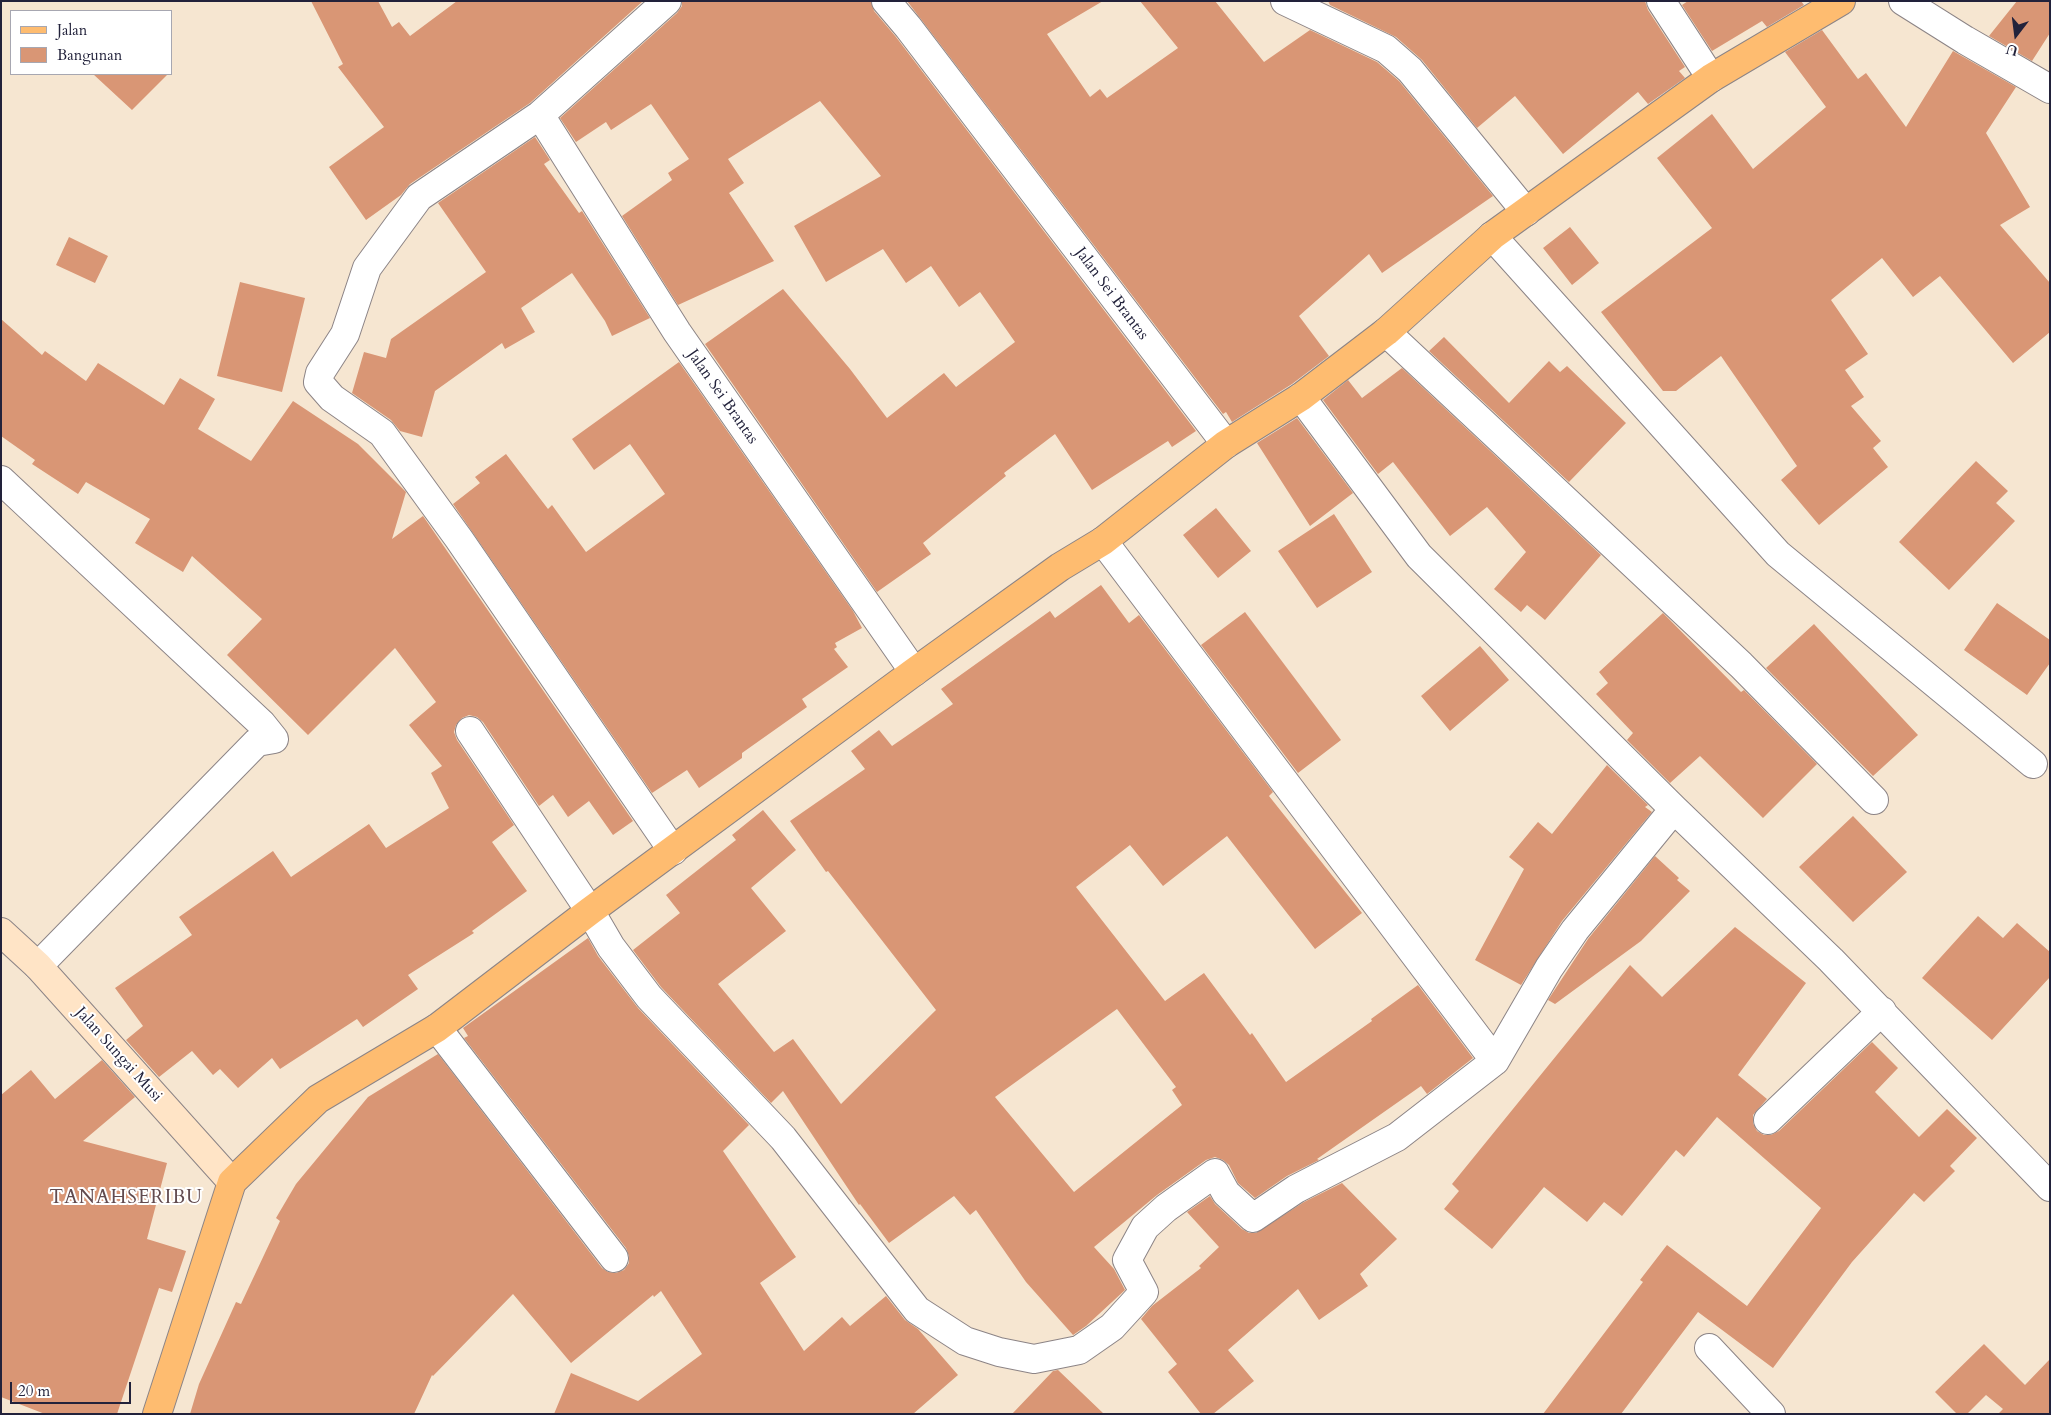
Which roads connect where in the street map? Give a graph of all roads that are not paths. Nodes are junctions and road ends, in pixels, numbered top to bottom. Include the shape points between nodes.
1 (886, 1) edge
2 (1285, 1) edge
3 (1661, 1) edge
4 (1842, 1) edge
5 (1903, 1) edge
6 (662, 3) edge
7 (1711, 78) junction
8 (2050, 89) edge
9 (540, 115) junction
10 (1526, 212) junction
11 (1492, 236) junction
12 (1386, 332) junction
13 (1301, 397) junction
14 (1226, 444) junction
15 (1, 480) edge
16 (1102, 541) junction
17 (914, 672) junction
18 (470, 731) dead end
19 (2033, 764) dead end
20 (1874, 800) dead end
21 (1674, 809) junction
22 (673, 851) junction
23 (590, 911) junction
24 (1, 932) edge
25 (38, 966) junction
26 (1882, 1011) junction
27 (437, 1028) junction
28 (1495, 1061) junction
29 (1768, 1120) dead end
30 (232, 1182) junction
31 (2050, 1187) edge
32 (614, 1258) dead end
33 (1709, 1348) dead end
34 (157, 1414) edge
35 (1771, 1414) edge

1 - 14 street, Jalan Sei Brantas
2 - 10 street via 1386,49 1410,70
3 - 7 street
4 - 7 main road
5 - 8 street
6 - 9 street
7 - 10 main road
9 - 17 street, Jalan Sei Brantas via 677,332
9 - 22 street via 420,196 367,268 345,334 320,373 318,382 332,398 382,434 459,538
10 - 11 main road
11 - 12 main road
11 - 19 street via 1778,554
12 - 13 main road
12 - 20 street via 1741,665
13 - 14 main road
13 - 21 street via 1419,556
14 - 16 main road
15 - 25 street via 262,724 274,739 257,742
16 - 17 main road via 1060,567
16 - 28 street
17 - 22 main road
18 - 23 street
21 - 26 street
21 - 28 street via 1570,938
22 - 23 main road
23 - 27 main road
23 - 28 street via 611,947 649,997 783,1138 917,1310 965,1341 1034,1359 1079,1350 1112,1327 1144,1292 1127,1260 1145,1227 1215,1173 1226,1193 1253,1218 1296,1189 1397,1137
24 - 25 main road, Jalan Sungai Musi
25 - 30 main road, Jalan Sungai Musi
26 - 29 street
26 - 31 street
27 - 30 main road via 318,1099
27 - 32 street
30 - 34 main road
33 - 35 street

